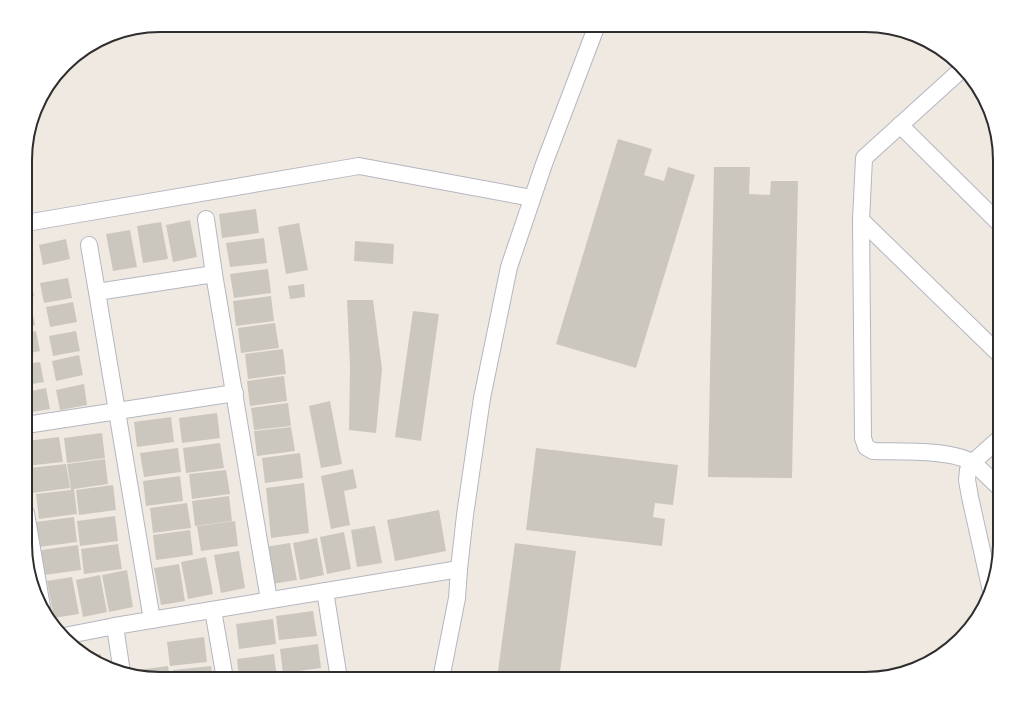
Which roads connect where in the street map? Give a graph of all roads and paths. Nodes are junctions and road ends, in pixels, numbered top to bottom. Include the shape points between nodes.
1 (594, 32) edge
2 (958, 73) edge
3 (900, 124) junction
4 (532, 198) junction
5 (993, 217) edge
6 (206, 219) dead end
7 (861, 220) junction
8 (32, 222) edge
9 (89, 245) dead end
10 (214, 274) junction
11 (97, 292) junction
12 (993, 348) edge
13 (234, 393) junction
14 (117, 411) junction
15 (32, 425) edge
16 (993, 444) edge
17 (972, 463) junction
18 (993, 482) edge
19 (32, 548) edge
20 (459, 569) junction
21 (988, 578) edge
22 (38, 581) edge
23 (325, 591) junction
24 (269, 600) junction
25 (213, 610) junction
26 (152, 620) junction
27 (115, 626) junction
28 (69, 635) edge
29 (121, 666) edge
30 (224, 672) edge
31 (338, 672) edge
32 (442, 672) edge

1 - 4 street
2 - 3 street
3 - 5 street
3 - 7 street via 864,158
4 - 8 street via 359,166
4 - 20 street via 509,267 482,398
6 - 10 street
7 - 12 street
7 - 17 street via 863,438 866,447 873,451 937,453 956,456
9 - 11 street
10 - 11 street
10 - 13 street
11 - 14 street
13 - 14 street
13 - 24 street
14 - 15 street
14 - 26 street
16 - 17 street
17 - 18 street
17 - 21 street via 967,480
19 - 22 street
20 - 23 street
20 - 32 street via 457,598
23 - 24 street
23 - 31 street
24 - 25 street
25 - 26 street
25 - 30 street
26 - 27 street
27 - 28 street
27 - 29 street

